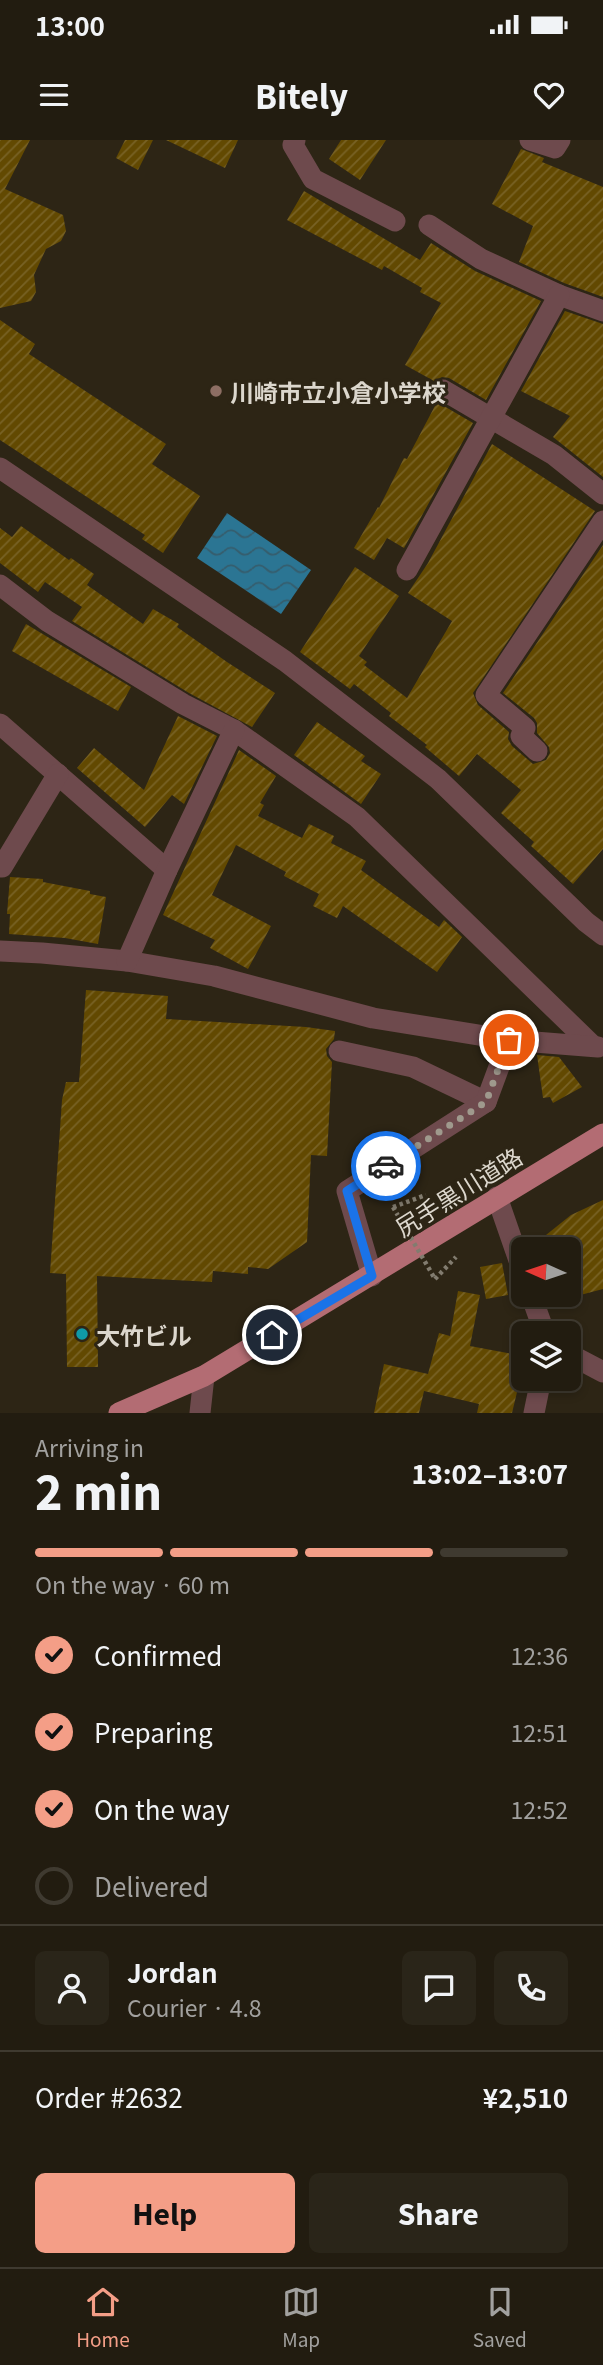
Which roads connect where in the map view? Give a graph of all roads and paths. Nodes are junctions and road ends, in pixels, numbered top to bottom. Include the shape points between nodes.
1 (295, 140) edge
2 (530, 140) edge
3 (560, 140) edge
4 (395, 221) dead end
5 (429, 225) dead end
6 (559, 295) junction
7 (603, 311) edge
8 (443, 390) dead end
9 (491, 418) junction
10 (0, 468) edge
11 (603, 494) edge
12 (603, 521) edge
13 (407, 570) dead end
14 (0, 585) edge
15 (0, 724) edge
16 (234, 730) junction
17 (537, 751) dead end
18 (58, 774) junction
19 (0, 867) edge
20 (167, 870) junction
21 (603, 935) edge
22 (0, 951) edge
23 (127, 961) junction
24 (509, 1040) junction
25 (598, 1047) edge
26 (339, 1051) dead end
27 (486, 1102) junction
28 (603, 1134) edge
29 (426, 1195) dead end
30 (497, 1197) junction
31 (511, 1237) edge
32 (456, 1257) dead end
33 (372, 1276) junction
34 (581, 1360) edge
35 (603, 1372) edge
36 (204, 1376) junction
37 (539, 1391) edge
38 (119, 1413) edge
39 (200, 1413) edge
40 (534, 1413) edge

1 - 4 street via 293,145 313,179
2 - 3 street via 555,148
5 - 6 street via 481,259
6 - 7 street
6 - 9 street
8 - 9 street
9 - 11 street via 554,455
9 - 13 street
10 - 21 street via 285,661 438,779
12 - 17 street via 486,695 525,728 521,736
14 - 16 street via 47,621
15 - 18 street
16 - 20 street
16 - 25 street via 357,817
18 - 19 street
18 - 20 street
20 - 23 street
22 - 23 street
23 - 24 street via 214,976 373,1018
24 - 25 street
24 - 27 street
26 - 27 street via 413,1067
27 - 33 street via 347,1191
28 - 30 main road, 尻手黒川道路
29 - 32 path, bridge via 393,1207 435,1279
30 - 31 street
30 - 33 main road, 尻手黒川道路
33 - 36 main road, 尻手黒川道路
34 - 35 street
36 - 38 main road, 尻手黒川道路
36 - 39 street
37 - 40 street

